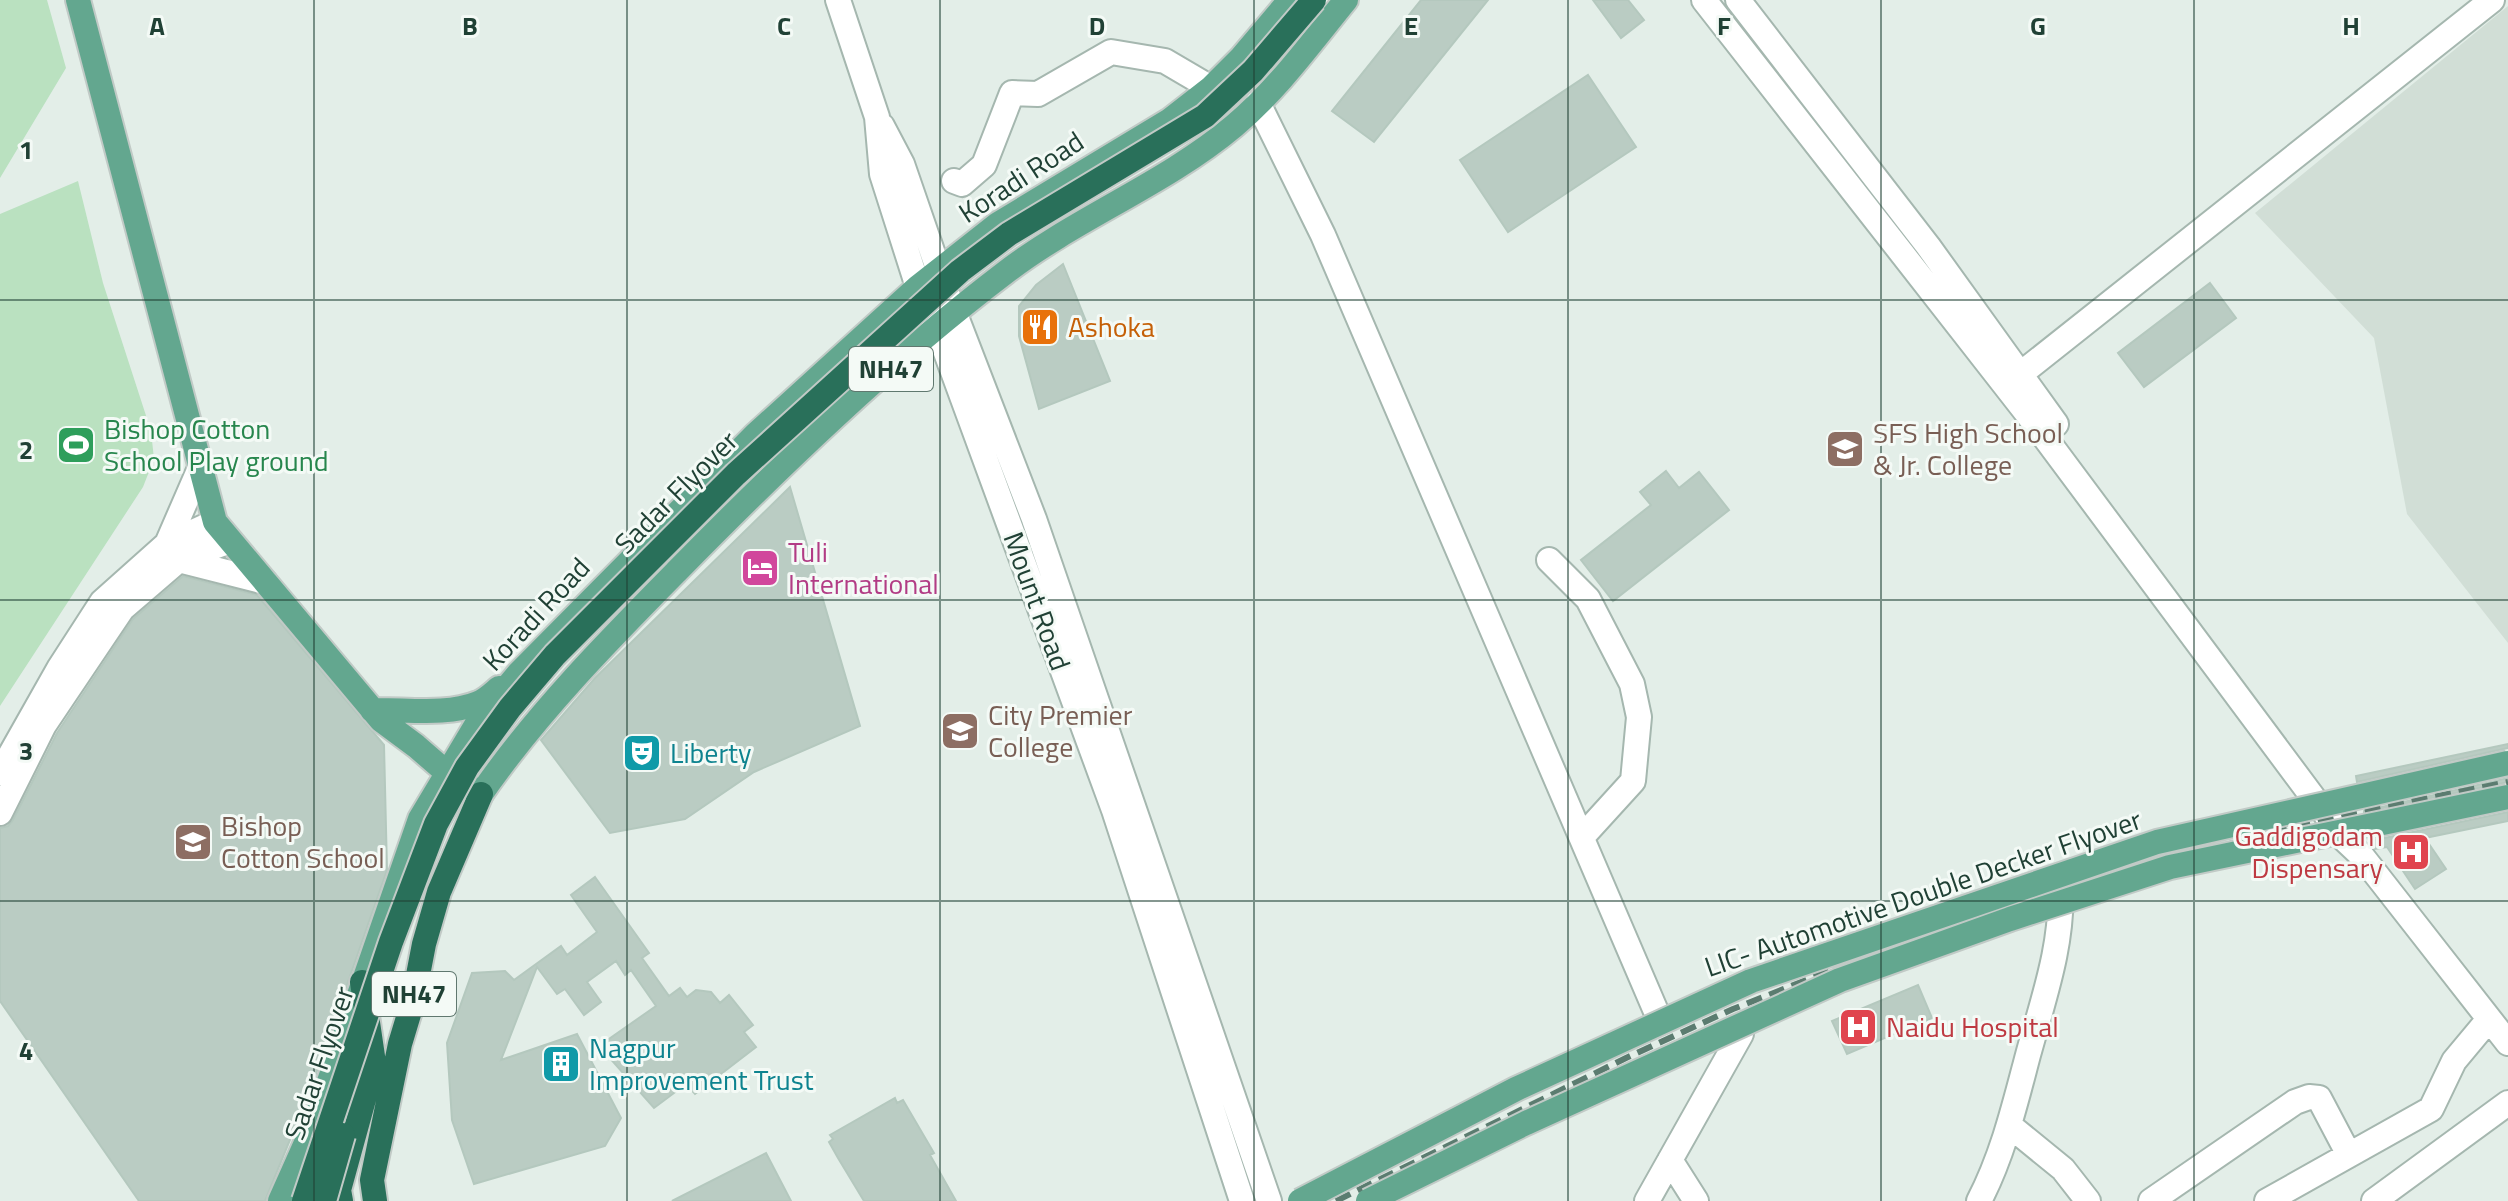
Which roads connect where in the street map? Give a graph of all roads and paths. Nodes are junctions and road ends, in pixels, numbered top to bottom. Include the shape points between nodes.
1 (78, 0) edge
2 (838, 0) edge
3 (1290, 0) edge
4 (1314, 0) edge
5 (1331, 0) edge
6 (1346, 0) edge
7 (1704, 0) edge
8 (1738, 0) edge
9 (2492, 0) edge
10 (1211, 88) junction
11 (1258, 103) junction
12 (877, 117) junction
13 (954, 181) dead end
14 (938, 269) junction
15 (918, 287) junction
16 (946, 320) junction
17 (2013, 380) junction
18 (200, 468) junction
19 (222, 532) junction
20 (173, 552) junction
21 (1549, 560) dead end
22 (265, 582) junction
23 (519, 673) junction
24 (372, 710) junction
25 (2508, 756) edge
26 (2508, 763) edge
27 (446, 772) junction
28 (0, 773) edge
29 (481, 794) junction
30 (2321, 797) junction
31 (2508, 797) edge
32 (2508, 805) edge
33 (0, 813) edge
34 (1582, 837) junction
35 (2354, 843) junction
36 (2058, 867) junction
37 (2062, 912) junction
38 (362, 982) junction
39 (1658, 1016) junction
40 (2489, 1019) junction
41 (1741, 1034) junction
42 (2508, 1043) edge
43 (2508, 1103) edge
44 (2009, 1125) junction
45 (2349, 1155) junction
46 (1670, 1160) junction
47 (2161, 1199) edge
48 (280, 1201) edge
49 (304, 1201) edge
50 (324, 1201) edge
51 (341, 1201) edge
52 (375, 1201) edge
53 (1242, 1201) edge
54 (1269, 1201) edge
55 (1282, 1201) edge
56 (1300, 1201) edge
57 (1368, 1201) edge
58 (1390, 1201) edge
59 (1647, 1201) edge
60 (1696, 1201) edge
61 (1979, 1201) edge
62 (2088, 1201) edge
63 (2267, 1201) edge
64 (2374, 1201) edge

1 - 18 main road
2 - 12 street, Mount Road
3 - 10 main road, Koradi Road
4 - 49 highway, Sadar Flyover, bridge via 1253,71 1205,116 1009,234 960,271 736,474 555,655 510,708 467,767 436,824
5 - 50 highway, Sadar Flyover, bridge via 1297,45 1218,126 1024,239 916,327 706,520 532,705 484,769 448,832 357,1084
6 - 11 main road, NH47
7 - 17 street
8 - 17 street via 1928,246
9 - 17 street
10 - 13 street via 1165,61 1111,52 1038,94 1012,93 984,165 962,184
10 - 14 main road, Koradi Road / NH47 via 1170,120 998,224
11 - 16 main road, NH47 via 1189,159 1071,228
11 - 34 street via 1323,235
12 - 14 street via 902,164
12 - 15 street, Mount Road via 882,174
14 - 15 main road, Koradi Road / NH47
14 - 16 street
15 - 16 street, Mount Road
15 - 23 main road, Koradi Road / NH47 via 755,435
16 - 29 main road, NH47 via 760,487 612,637 511,750
16 - 53 street, Mount Road
16 - 54 street via 1034,519
17 - 30 street
18 - 19 main road
18 - 20 street
19 - 20 street
19 - 22 main road
20 - 22 street
20 - 28 street via 102,602
20 - 33 street via 122,609 44,725
21 - 34 street via 1588,599 1632,684 1639,717 1633,781
22 - 24 main road
23 - 24 main road via 480,703 439,712
23 - 27 main road, Koradi Road / NH47
24 - 27 main road
25 - 30 main road
26 - 56 main road, LIC- Automotive Double Decker Flyover, bridge via 2157,842 1751,981 1516,1089
27 - 29 main road
27 - 38 main road, Koradi Road / NH47 via 420,819
29 - 52 highway, NH47 via 439,892 424,944 372,1180
30 - 35 street
30 - 36 main road via 2168,831
31 - 57 main road, LIC- Automotive Double Decker Flyover, bridge via 2170,867 1982,929 1840,980
32 - 35 main road
34 - 39 street
35 - 37 main road via 2176,873
35 - 40 street
36 - 37 street
36 - 39 main road via 1836,939
37 - 41 main road via 1849,985
37 - 44 street
38 - 48 main road, Koradi Road / NH47 via 314,1125
38 - 51 highway via 374,1063 339,1190
39 - 55 main road via 1497,1088
40 - 42 street
40 - 45 street via 2454,1061 2431,1109
41 - 46 street
41 - 58 main road via 1522,1132
43 - 64 street
44 - 61 street
44 - 62 street via 2063,1169
45 - 47 street via 2319,1098 2309,1097
45 - 63 street
46 - 59 street
46 - 60 street

